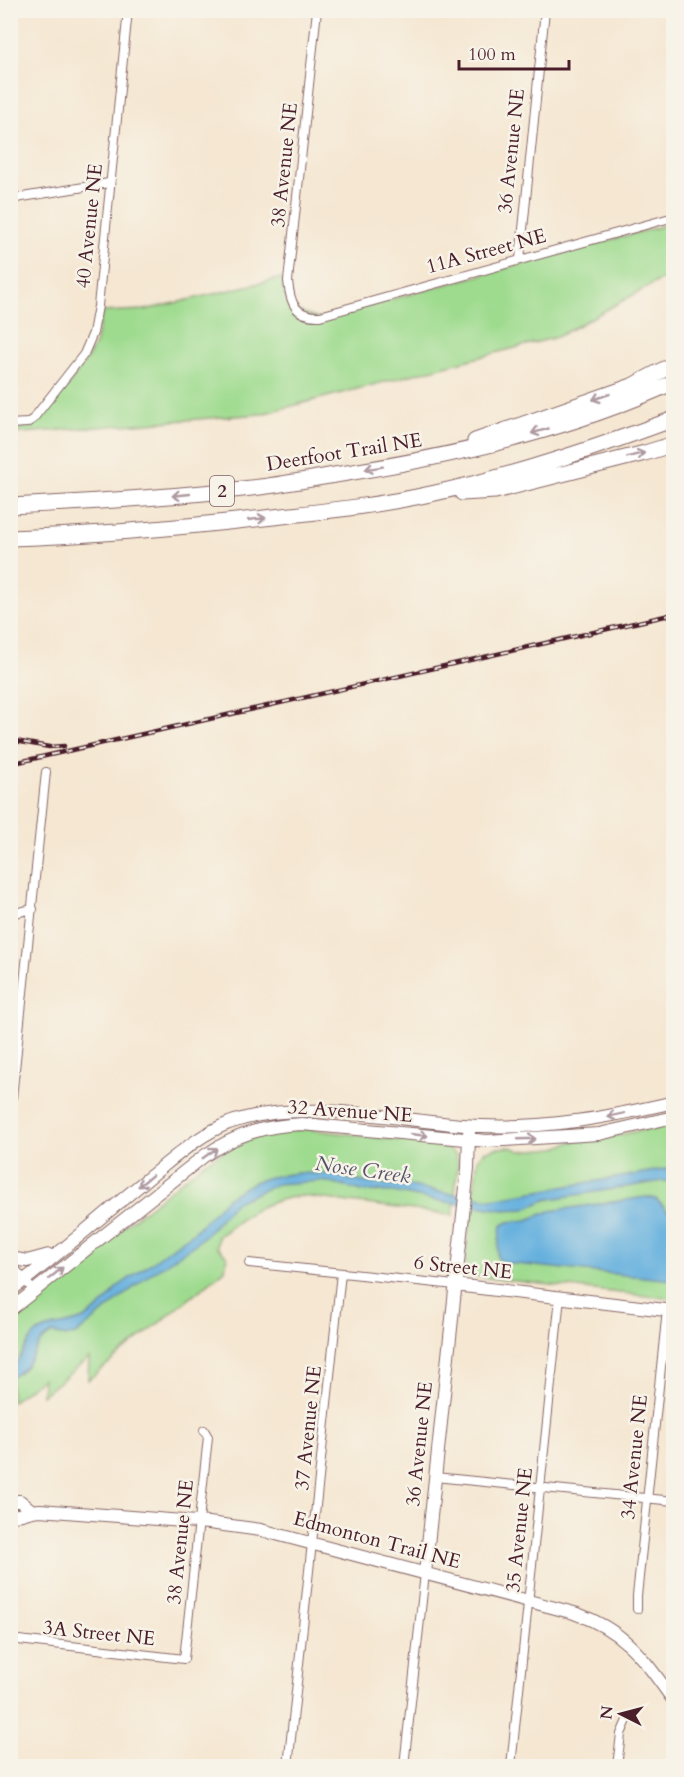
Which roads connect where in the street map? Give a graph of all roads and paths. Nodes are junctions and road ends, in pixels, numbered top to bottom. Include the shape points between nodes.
1 (128, 10) edge
2 (317, 10) edge
3 (545, 10) edge
4 (109, 183) junction
5 (10, 199) edge
6 (674, 217) edge
7 (520, 259) junction
8 (307, 316) joint
9 (674, 364) edge
10 (674, 382) edge
11 (674, 419) edge
12 (10, 424) edge
13 (674, 444) edge
14 (432, 459) junction
15 (435, 494) junction
16 (10, 506) edge
17 (74, 536) junction
18 (10, 538) edge
19 (10, 543) edge
20 (46, 772) dead end
21 (33, 909) junction
22 (10, 914) edge
23 (674, 1102) edge
24 (10, 1117) edge
25 (674, 1117) edge
26 (469, 1126) junction
27 (469, 1141) junction
28 (59, 1251) junction
29 (10, 1258) edge
30 (10, 1263) edge
31 (249, 1263) dead end
32 (341, 1273) junction
33 (25, 1280) junction
34 (455, 1285) junction
35 (10, 1291) edge
36 (34, 1291) junction
37 (560, 1297) junction
38 (10, 1310) edge
39 (670, 1310) edge
40 (204, 1430) dead end
41 (435, 1477) junction
42 (540, 1487) junction
43 (646, 1498) junction
44 (10, 1501) edge
45 (674, 1501) edge
46 (31, 1510) junction
47 (10, 1516) edge
48 (199, 1523) junction
49 (312, 1543) junction
50 (425, 1573) junction
51 (528, 1600) junction
52 (638, 1609) dead end
53 (10, 1639) edge
54 (184, 1659) joint
55 (674, 1701) edge
56 (628, 1718) dead end
57 (288, 1767) edge
58 (404, 1767) edge
59 (511, 1767) edge
60 (617, 1767) edge

1 - 4 street, 40 Avenue NE
2 - 8 street, 38 Avenue NE via 288,281 290,297
3 - 7 street, 36 Avenue NE
4 - 5 street
4 - 12 street, 40 Avenue NE via 93,333 84,354 33,419
6 - 7 street, 11A Street NE
7 - 8 street, 11A Street NE via 320,316
9 -> 14 highway via 632,386 483,437
10 -> 14 highway, Deerfoot Trail NE / 2 via 574,421
11 - 15 highway, 2 via 575,455
15 -> 13 highway via 495,491
14 -> 16 highway, Deerfoot Trail NE / 2 via 262,487
17 -> 15 highway, 2 via 339,510
17 - 18 highway, 2
17 - 19 highway
20 - 21 street
21 - 22 street
21 - 24 street
23 -> 26 main road, 32 Avenue NE via 600,1119
27 -> 25 main road, 32 Avenue NE via 599,1134
26 - 27 main road, 36 Avenue NE
26 -> 28 main road, 32 Avenue NE via 296,1110 230,1123 208,1133
27 - 34 main road, 36 Avenue NE
36 -> 27 main road, 32 Avenue NE via 204,1156 235,1137 302,1124
28 - 29 main road via 27,1261
28 - 33 main road, 32 Avenue NE
30 - 33 street
31 - 32 street, 6 Street NE
32 - 34 street, 6 Street NE
32 - 49 street, 37 Avenue NE
33 - 35 main road, 32 Avenue NE
33 - 36 street
34 - 37 main road, 6 Street NE
34 - 41 main road, 36 Avenue NE
36 - 38 main road, 32 Avenue NE
37 - 39 main road, 6 Street NE
37 - 42 street, 35 Avenue NE
39 - 43 street, 34 Avenue NE
40 - 48 street, 38 Avenue NE via 208,1437
41 - 42 street
41 - 50 main road, 36 Avenue NE
42 - 43 street
42 - 51 street, 35 Avenue NE
43 - 45 street
43 - 52 street, 34 Avenue NE
44 - 46 main road, Edmonton Trail NE via 20,1501
46 - 47 main road, Edmonton Trail NE
46 - 48 main road, Edmonton Trail NE
48 - 49 main road, Edmonton Trail NE via 261,1530
48 - 54 street, 38 Avenue NE
49 - 50 main road, Edmonton Trail NE
49 - 57 street, 37 Avenue NE
50 - 51 main road, Edmonton Trail NE
50 - 58 street, 36 Avenue NE
51 - 55 main road, Edmonton Trail NE via 593,1619 613,1630 629,1643
51 - 59 street, 35 Avenue NE
53 - 54 street, 3A Street NE
56 - 60 street via 621,1734

